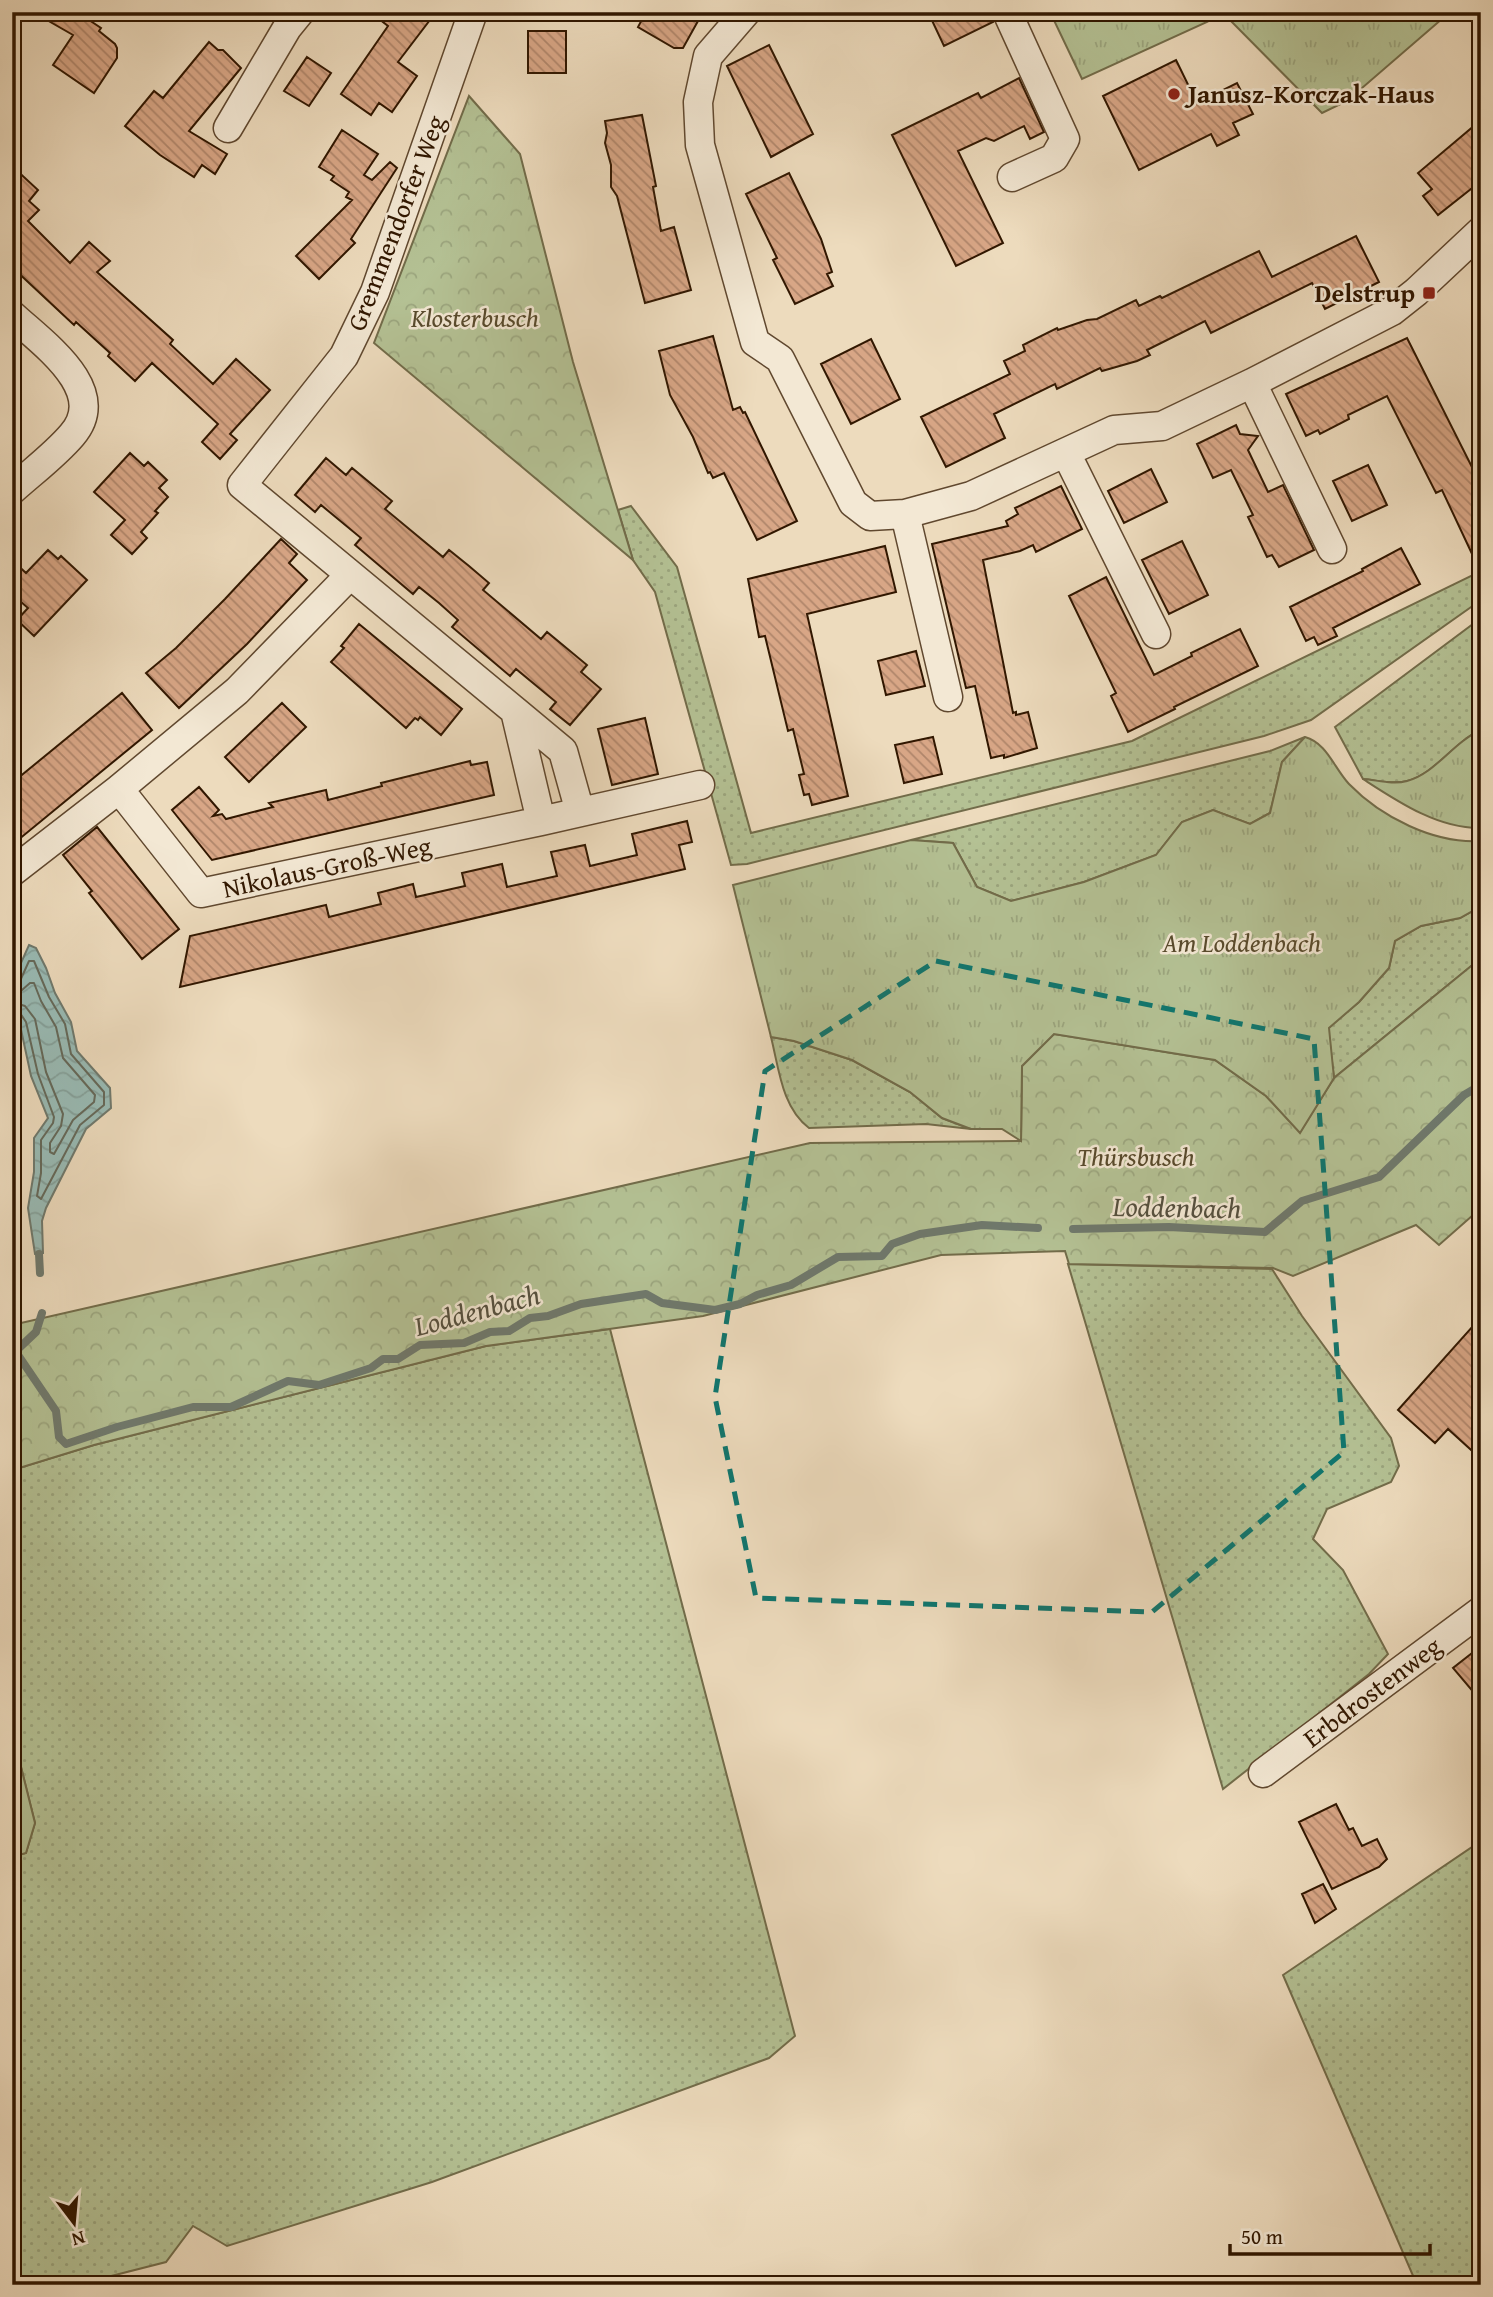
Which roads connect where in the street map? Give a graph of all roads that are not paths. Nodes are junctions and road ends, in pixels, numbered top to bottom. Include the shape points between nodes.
1 (473, 12) edge
2 (746, 12) edge
3 (1007, 12) edge
4 (286, 17) edge
5 (228, 128) dead end
6 (1012, 177) dead end
7 (1481, 231) edge
8 (12, 315) edge
9 (1251, 383) junction
10 (1066, 453) junction
11 (12, 490) edge
12 (905, 514) junction
13 (1332, 549) dead end
14 (350, 575) junction
15 (1156, 634) dead end
16 (948, 696) dead end
17 (515, 711) junction
18 (700, 785) dead end
19 (119, 789) junction
20 (580, 813) junction
21 (541, 821) junction
22 (12, 872) edge
23 (1481, 1611) edge
24 (1263, 1773) dead end

1 - 14 street, Gremmendorfer Weg via 375,292 344,356 242,485
2 - 12 street via 708,56 698,102 700,145 755,342 780,359 853,503 870,516
3 - 6 street via 1065,139 1054,158
4 - 5 street
7 - 9 street via 1392,312
8 - 11 street via 69,369 84,404 82,420 72,435
9 - 10 street via 1161,426 1114,430
9 - 13 street
10 - 12 street via 971,496
10 - 15 street
12 - 16 street
14 - 17 street
14 - 19 street via 237,691
17 - 20 street via 563,751
17 - 21 street
18 - 20 street, Nikolaus-Groß-Weg
19 - 21 street, Nikolaus-Groß-Weg via 201,893
19 - 22 street
20 - 21 street, Nikolaus-Groß-Weg
23 - 24 street, Erbdrostenweg

